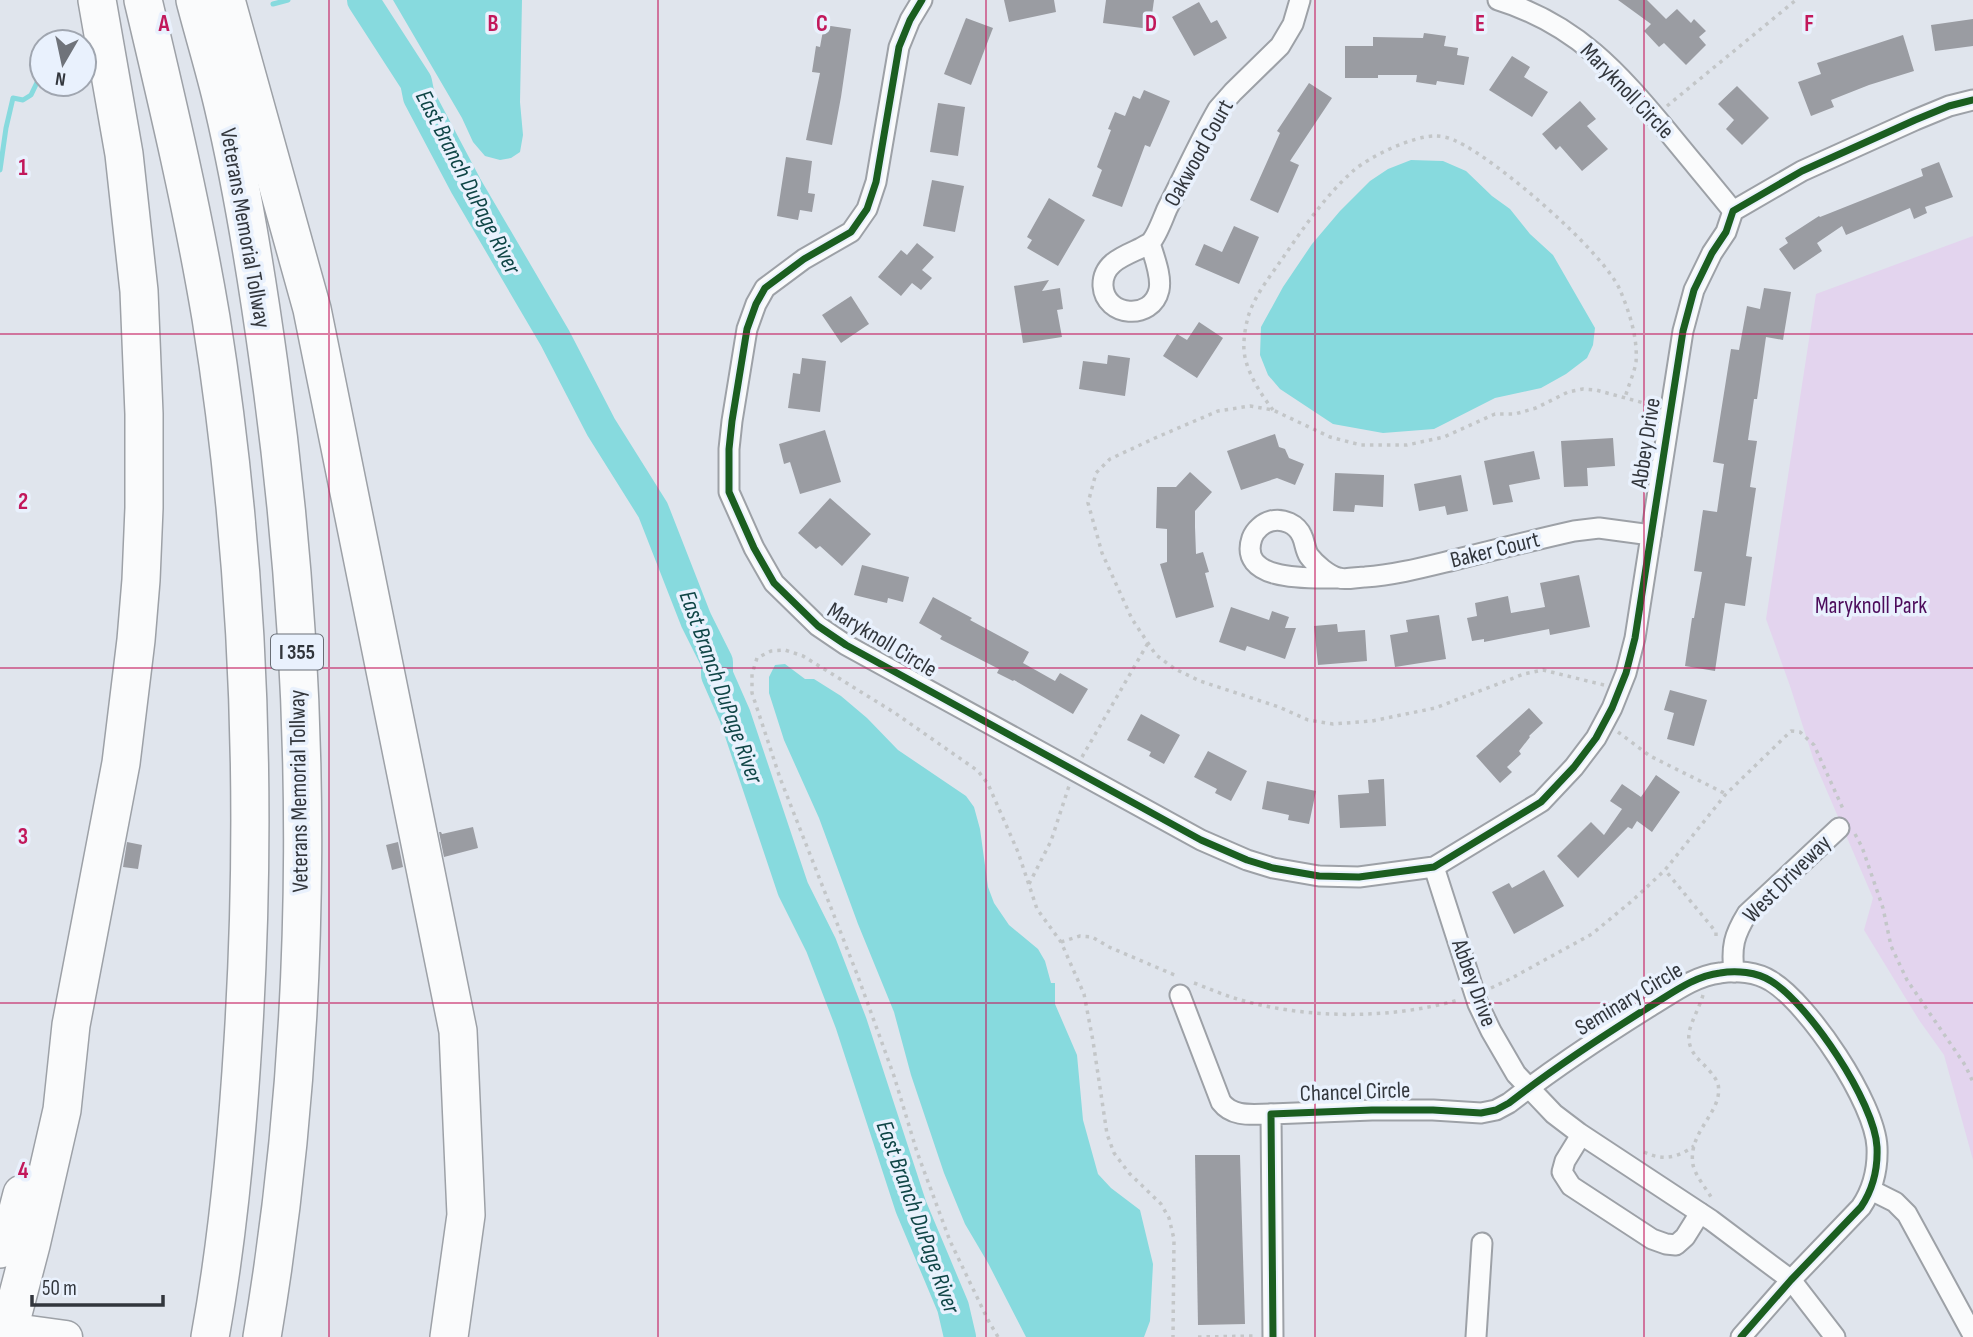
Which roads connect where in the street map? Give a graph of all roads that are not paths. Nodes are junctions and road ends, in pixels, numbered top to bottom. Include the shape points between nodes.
1 (96, 0) edge
2 (143, 0) edge
3 (195, 0) edge
4 (226, 0) edge
5 (922, 0) edge
6 (1300, 0) edge
7 (1498, 0) edge
8 (1973, 100) edge
9 (1733, 211) junction
10 (1150, 243) dead end
11 (1651, 535) junction
12 (1338, 578) dead end
13 (1847, 827) road end
14 (1434, 867) junction
15 (1734, 972) junction
16 (1184, 985) road end
17 (71, 1025) junction
18 (1529, 1088) junction
19 (1271, 1114) junction
20 (1581, 1135) junction
21 (1871, 1190) junction
22 (1700, 1213) junction
23 (1482, 1243) dead end
24 (0, 1249) edge
25 (1790, 1280) junction
26 (456, 1293) junction
27 (213, 1321) edge
28 (264, 1324) edge
29 (6, 1331) edge
30 (1973, 1335) edge
31 (1273, 1336) edge
32 (66, 1337) edge
33 (449, 1337) edge
34 (466, 1337) edge
35 (1476, 1337) edge
36 (1741, 1337) edge
37 (1835, 1337) edge

1 - 17 highway via 124,154 139,291 144,508 136,640 121,763
2 - 27 highway, I 355 via 211,317 243,605 251,813 248,963 233,1169
3 - 28 highway, Veterans Memorial Tollway / I 355 via 246,216 285,491 294,603 304,815 299,968 293,1087
4 - 26 highway via 312,309 458,1031 466,1214
5 - 14 street, Maryknoll Circle via 899,47 876,183 867,209 851,232 765,288 747,329 732,421 729,492 774,583 800,611 846,645 1233,855 1319,876 1359,877
6 - 10 street, Oakwood Court via 1280,46 1218,109
7 - 9 street, Maryknoll Circle via 1548,20 1610,66
8 - 9 street via 1949,106 1815,165
9 - 11 street, Abbey Drive via 1689,306
11 - 12 street, Baker Court via 1599,528 1574,531 1382,576
11 - 14 street, Abbey Drive via 1635,638 1605,722 1574,768 1541,802
13 - 15 street, West Driveway via 1747,914 1737,929
14 - 18 street, Abbey Drive via 1475,994 1491,1031
15 - 18 street, Seminary Circle via 1709,975 1686,985
15 - 21 street, Seminary Circle via 1770,980 1794,999 1852,1078 1877,1144
16 - 19 street via 1225,1108 1237,1114
17 - 24 highway via 16,1217
17 - 29 highway via 62,1110
18 - 19 street, Chancel Circle via 1496,1110 1481,1113
18 - 20 street, Abbey Drive
19 - 31 street, Chancel Circle
20 - 22 street, Abbey Drive
20 - 22 street via 1562,1172 1571,1186 1651,1239 1676,1245
21 - 25 street, Seminary Circle via 1861,1207
21 - 30 street via 1907,1214
22 - 25 street, Abbey Drive
23 - 35 street
25 - 36 street
25 - 37 street, Abbey Drive
26 - 33 highway
26 - 34 highway
29 - 32 main road

